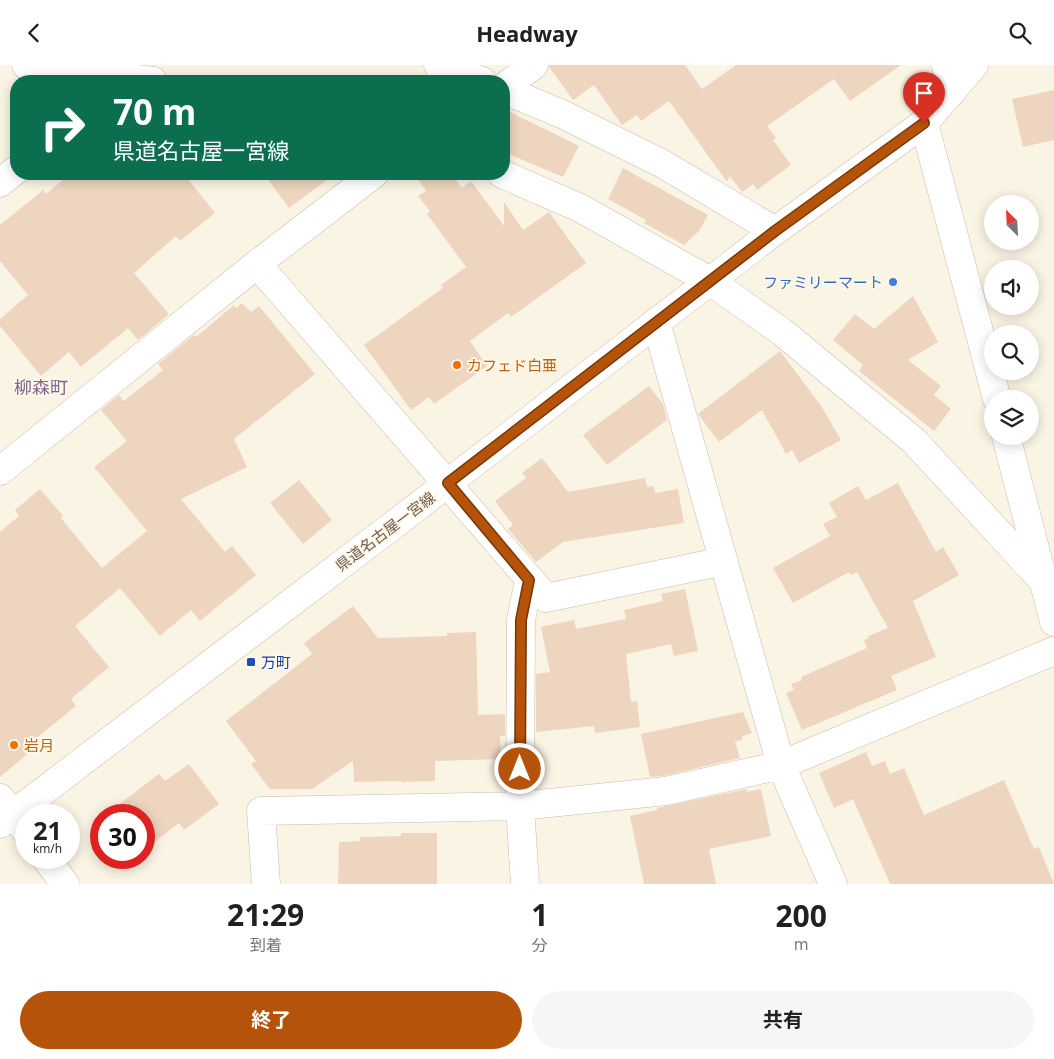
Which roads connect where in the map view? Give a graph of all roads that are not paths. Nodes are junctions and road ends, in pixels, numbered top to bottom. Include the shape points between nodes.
1 (26, 65) edge
2 (438, 65) edge
3 (534, 65) edge
4 (946, 65) edge
5 (974, 65) edge
6 (127, 75) edge
7 (466, 75) edge
8 (510, 84) edge
9 (510, 92) edge
10 (952, 92) junction
11 (924, 123) junction
12 (10, 175) edge
13 (510, 177) edge
14 (366, 180) edge
15 (0, 183) edge
16 (775, 231) junction
17 (257, 264) junction
18 (710, 281) junction
19 (656, 322) junction
20 (994, 390) edge
21 (1008, 445) edge
22 (0, 471) edge
23 (448, 483) junction
24 (724, 561) junction
25 (529, 580) junction
26 (1045, 583) junction
27 (1054, 622) edge
28 (1054, 651) edge
29 (782, 765) junction
30 (520, 806) junction
31 (10, 817) edge
32 (54, 869) edge
33 (65, 884) edge
34 (266, 884) edge
35 (525, 884) edge
36 (833, 884) edge

1 - 6 street
2 - 7 street
3 - 8 street
4 - 10 street
5 - 10 street, 県道名古屋一宮線
9 - 16 street via 663,164
10 - 11 street, 県道名古屋一宮線
11 - 16 street, 県道名古屋一宮線
11 - 20 street
12 - 15 street
13 - 18 street via 580,208
14 - 17 street
16 - 18 street, 県道名古屋一宮線
17 - 22 street
17 - 23 street
18 - 19 street, 県道名古屋一宮線
18 - 26 street via 782,332 914,441
19 - 23 street, 県道名古屋一宮線
19 - 24 street
21 - 26 street
23 - 25 street
23 - 31 street, 県道名古屋一宮線
24 - 25 street via 546,598
24 - 29 street
25 - 30 street via 521,620
26 - 27 street
28 - 29 street
29 - 30 street via 666,791
29 - 36 street
30 - 34 street via 261,811
30 - 35 street
32 - 33 street

